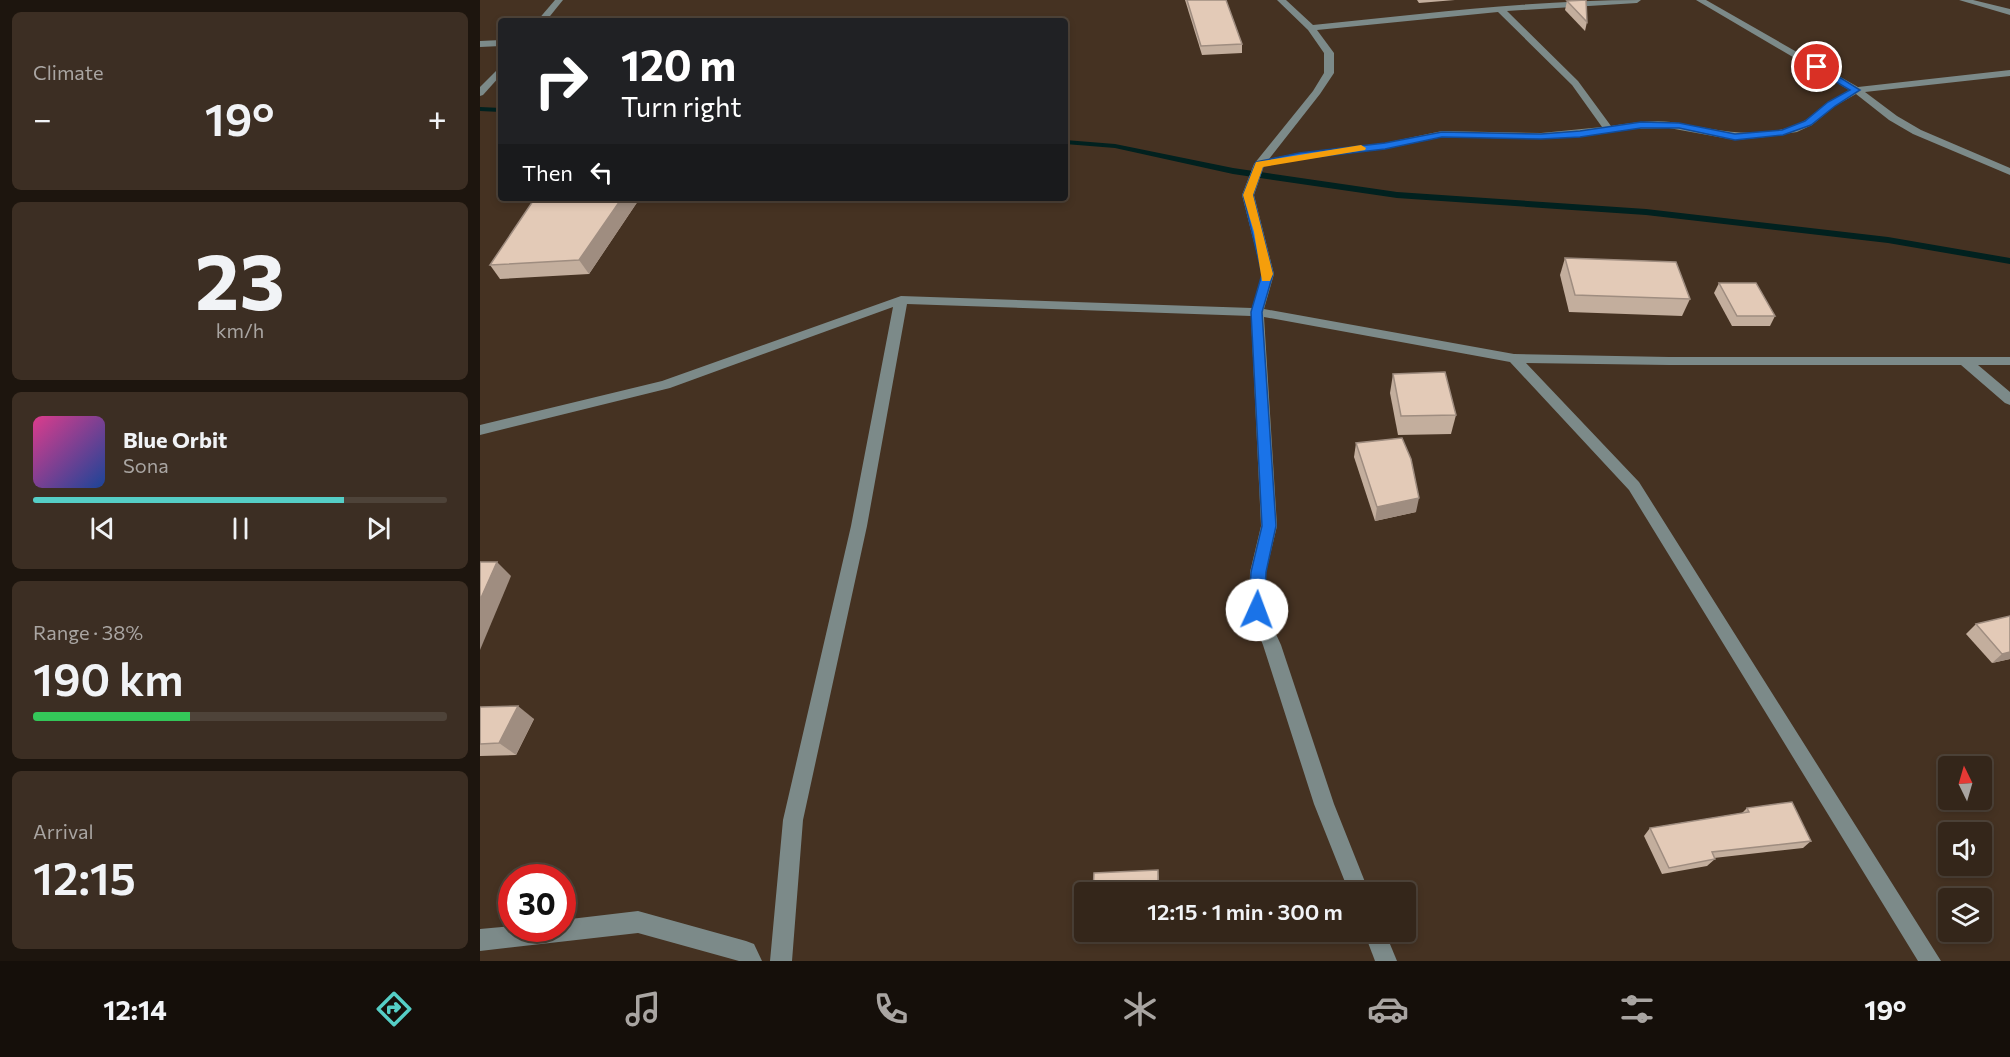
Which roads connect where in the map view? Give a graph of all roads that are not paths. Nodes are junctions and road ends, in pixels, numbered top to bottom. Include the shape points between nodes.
1 (559, 0) edge
2 (1281, 0) edge
3 (1637, 0) edge
4 (1700, 0) edge
5 (1963, 0) edge
6 (1500, 9) junction
7 (2010, 12) edge
8 (544, 18) edge
9 (1311, 28) junction
10 (498, 43) edge
11 (480, 44) edge
12 (498, 72) edge
13 (2010, 73) edge
14 (1856, 90) junction
15 (480, 93) edge
16 (1608, 130) junction
17 (1259, 164) junction
18 (2010, 172) edge
19 (901, 300) junction
20 (1257, 312) junction
21 (1514, 358) junction
22 (1963, 360) junction
23 (2010, 361) edge
24 (2010, 400) edge
25 (480, 430) edge
26 (1355, 882) edge
27 (480, 940) edge
28 (1379, 942) edge
29 (751, 961) edge
30 (780, 961) edge
31 (1386, 961) edge
32 (1930, 961) edge

1 - 8 street
2 - 9 street
3 - 6 street
4 - 14 street
5 - 7 street
6 - 9 street
6 - 16 street via 1575,83
9 - 17 street via 1329,53 1329,72
10 - 11 street
12 - 15 street
13 - 14 street
14 - 16 street via 1808,123 1783,132 1735,137 1669,125
14 - 18 street via 1917,132
16 - 17 street via 1541,136 1442,134
17 - 20 street via 1248,195 1268,274
19 - 20 street
19 - 25 street via 665,385
19 - 30 street via 859,526 794,820
20 - 21 street
20 - 26 street via 1269,526 1258,572 1257,610
21 - 22 street
21 - 32 street via 1634,486
22 - 23 street
22 - 24 street
27 - 29 street via 638,922 746,952
28 - 31 street

